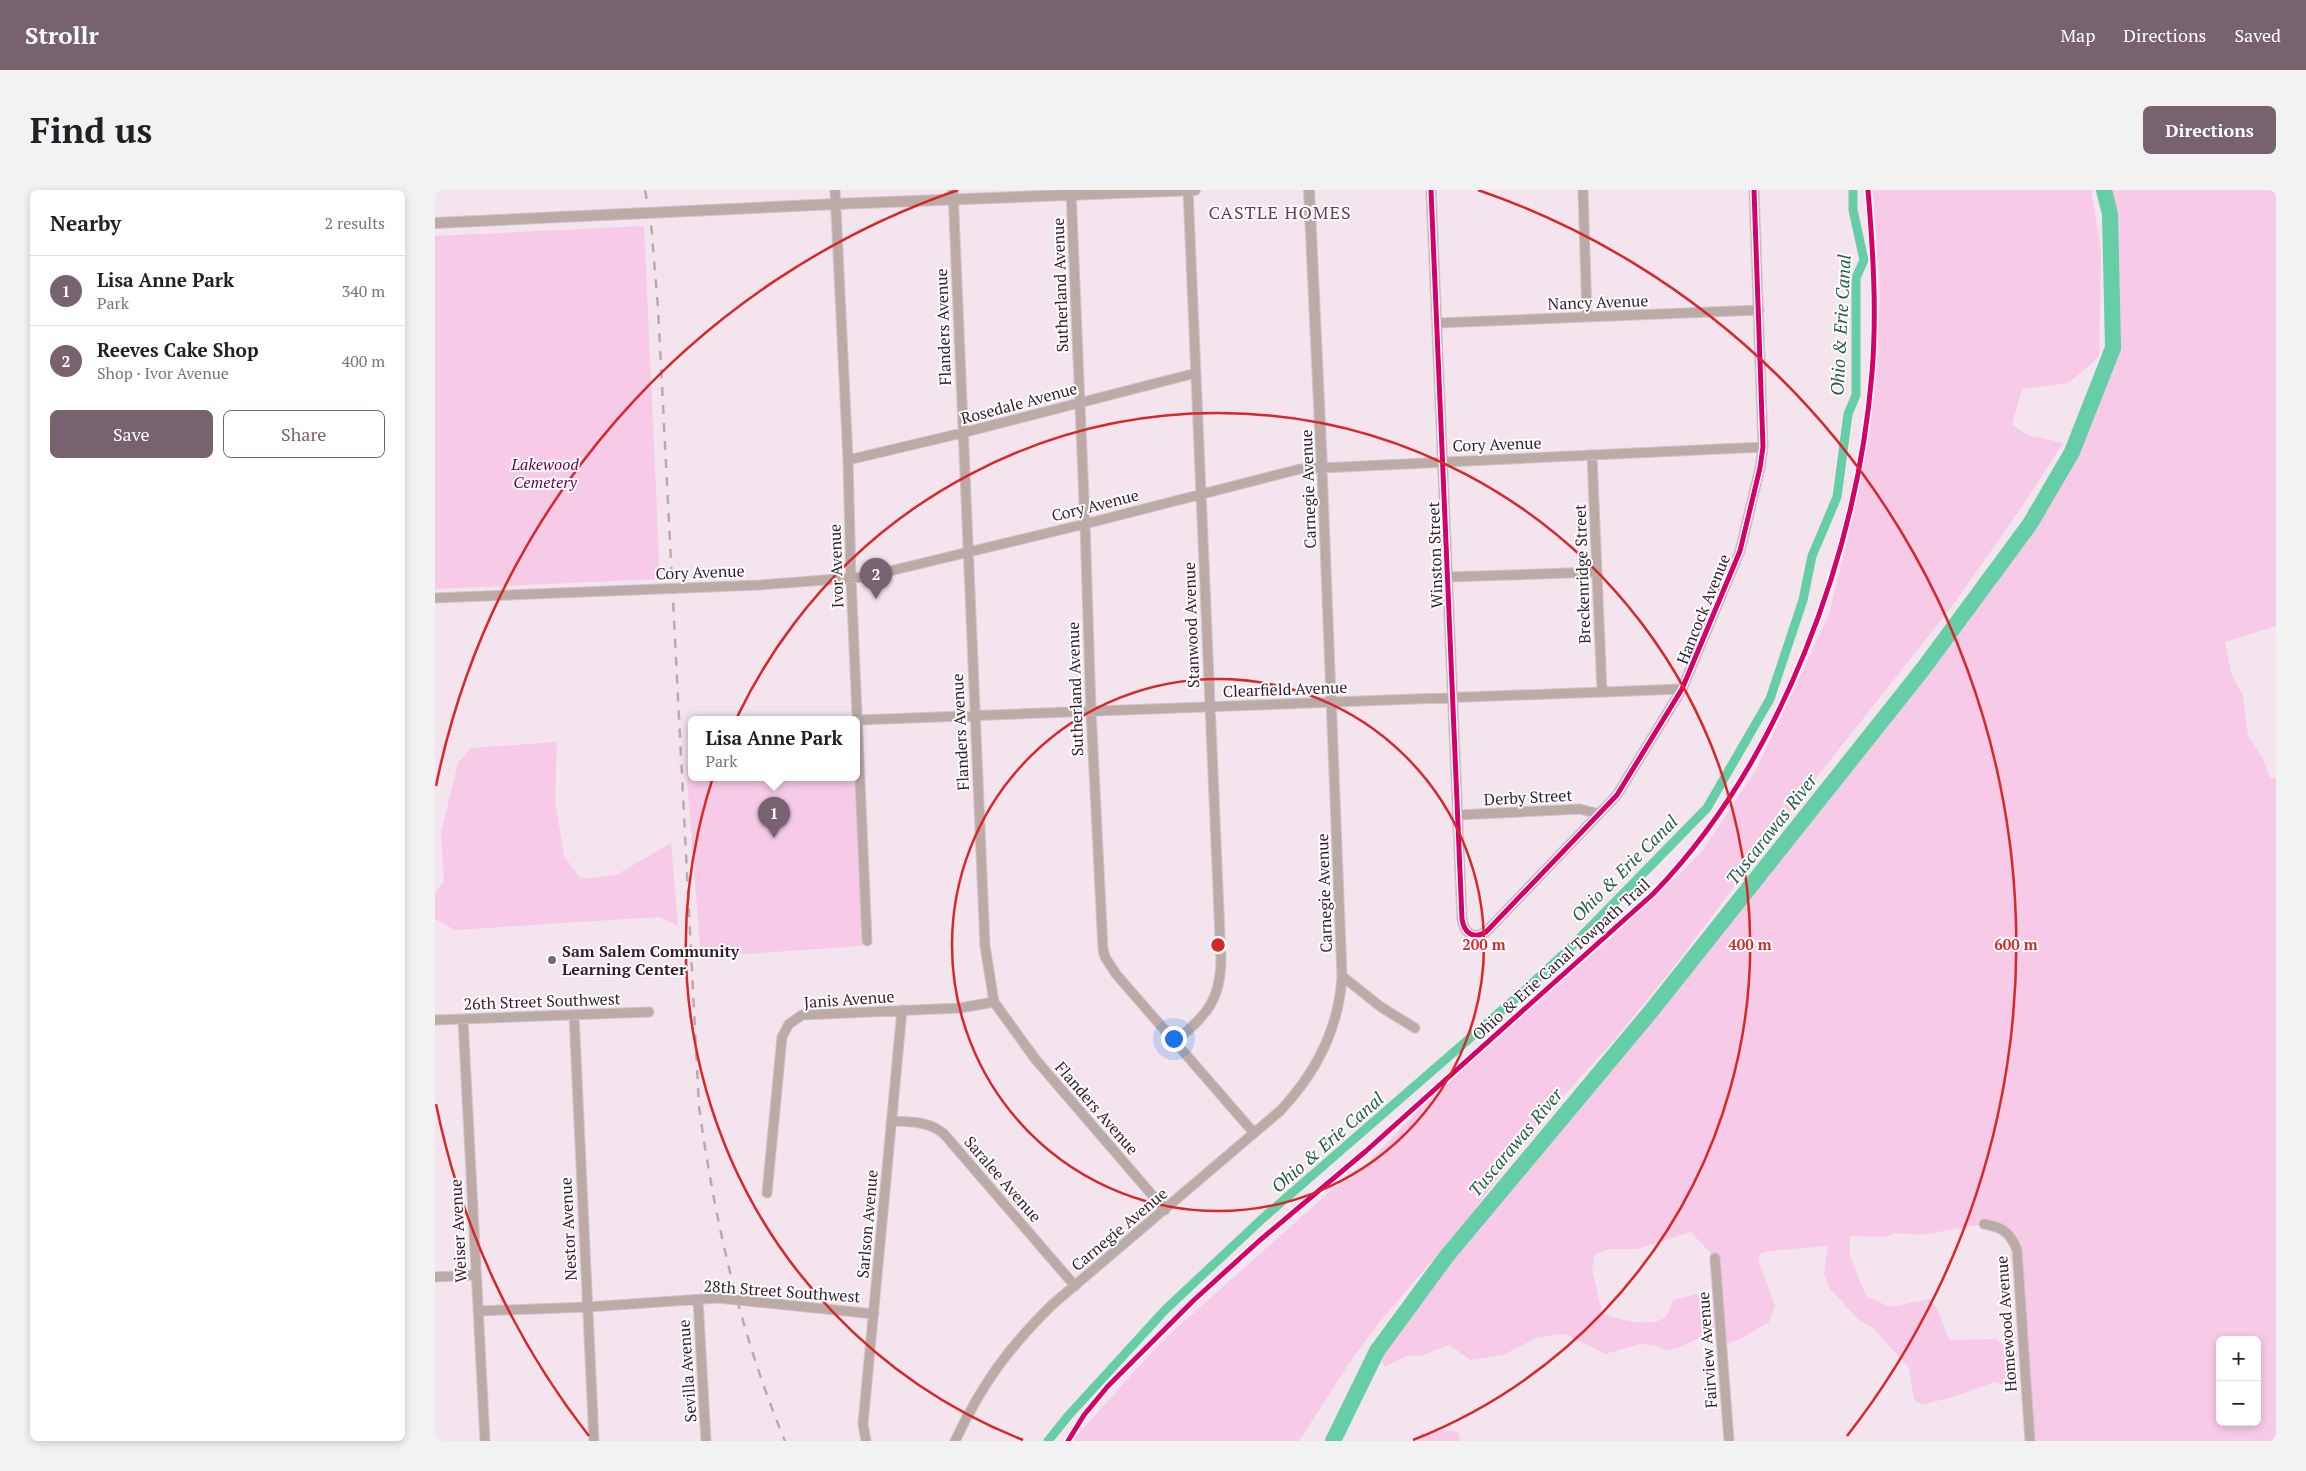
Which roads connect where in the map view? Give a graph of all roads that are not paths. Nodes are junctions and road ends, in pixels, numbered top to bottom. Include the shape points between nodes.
1 (835, 190) edge
2 (1188, 190) edge
3 (1195, 190) edge
4 (1309, 190) edge
5 (1431, 190) edge
6 (1583, 190) edge
7 (1754, 190) edge
8 (1071, 193) edge
9 (953, 195) edge
10 (836, 204) junction
11 (435, 223) edge
12 (1759, 310) junction
13 (1587, 317) junction
14 (1438, 323) junction
15 (1196, 373) junction
16 (1080, 402) junction
17 (962, 433) junction
18 (1763, 447) junction
19 (1592, 455) junction
20 (848, 460) junction
21 (1444, 461) junction
22 (1322, 468) junction
23 (1201, 493) junction
24 (1085, 524) junction
25 (968, 552) junction
26 (1597, 572) junction
27 (1448, 577) junction
28 (851, 578) junction
29 (435, 598) edge
30 (1683, 688) junction
31 (1602, 692) junction
32 (1453, 697) junction
33 (1332, 702) junction
34 (1210, 707) junction
35 (1091, 711) junction
36 (858, 716) edge
37 (975, 716) junction
38 (860, 720) edge
39 (860, 769) edge
40 (1599, 814) junction
41 (1458, 815) junction
42 (1462, 918) joint
43 (867, 941) dead end
44 (1342, 976) junction
45 (994, 1002) junction
46 (902, 1010) junction
47 (649, 1012) dead end
48 (574, 1015) junction
49 (463, 1019) junction
50 (435, 1020) edge
51 (1415, 1028) dead end
52 (1175, 1042) junction
53 (893, 1121) junction
54 (1254, 1133) junction
55 (767, 1194) dead end
56 (1165, 1210) junction
57 (1984, 1224) dead end
58 (1715, 1258) dead end
59 (475, 1275) junction
60 (435, 1277) edge
61 (1075, 1286) junction
62 (697, 1300) junction
63 (587, 1307) junction
64 (478, 1311) junction
65 (874, 1314) junction
66 (485, 1441) edge
67 (593, 1441) edge
68 (706, 1441) edge
69 (866, 1441) edge
70 (955, 1441) edge
71 (1729, 1441) edge
72 (2030, 1441) edge

1 - 10 street, Ivor Avenue
2 - 3 street
2 - 8 street
2 - 15 street, Stanwood Avenue
4 - 22 street, Carnegie Avenue
5 - 14 street, Winston Street
6 - 13 street
7 - 12 street, Hancock Avenue
8 - 9 street
8 - 16 street, Sutherland Avenue
9 - 10 street
9 - 17 street, Flanders Avenue
10 - 11 street
10 - 20 street, Ivor Avenue
12 - 13 street, Nancy Avenue
12 - 18 street, Hancock Avenue
13 - 14 street, Nancy Avenue
14 - 21 street, Winston Street
15 - 16 street, Rosedale Avenue
15 - 23 street, Stanwood Avenue
16 - 17 street, Rosedale Avenue
16 - 24 street, Sutherland Avenue
17 - 20 street, Rosedale Avenue
17 - 25 street, Flanders Avenue
18 - 19 street, Cory Avenue
18 - 30 street, Hancock Avenue via 1740,551
19 - 21 street, Cory Avenue
19 - 26 street, Breckenridge Street
20 - 28 street, Ivor Avenue
21 - 22 street, Cory Avenue
21 - 27 street, Winston Street
22 - 23 street, Cory Avenue via 1300,469
22 - 33 street, Carnegie Avenue
23 - 24 street, Cory Avenue
23 - 34 street, Stanwood Avenue
24 - 25 street, Cory Avenue
24 - 35 street, Sutherland Avenue
25 - 28 street, Cory Avenue
25 - 37 street, Flanders Avenue
26 - 27 street
26 - 31 street, Breckenridge Street
27 - 32 street, Winston Street
28 - 29 street, Cory Avenue via 760,585
28 - 36 street, Ivor Avenue
30 - 31 street, Clearfield Avenue
30 - 40 street, Hancock Avenue via 1623,787
31 - 32 street, Clearfield Avenue
32 - 33 street, Clearfield Avenue
32 - 41 street, Winston Street
33 - 34 street, Clearfield Avenue
33 - 44 street, Carnegie Avenue
34 - 35 street, Clearfield Avenue
34 - 52 street, Stanwood Avenue via 1220,980 1217,994 1204,1014
35 - 37 street, Clearfield Avenue
35 - 52 street, Sutherland Avenue via 1105,957
37 - 38 street, Clearfield Avenue
37 - 45 street, Flanders Avenue via 985,946
39 - 43 street, Ivor Avenue
40 - 41 street, Derby Street via 1580,809
40 - 42 street, Hancock Avenue via 1486,932 1477,936 1469,934
41 - 42 street, Winston Street
44 - 51 street via 1381,1007
44 - 54 street, Carnegie Avenue via 1334,1023 1313,1071 1281,1111
45 - 46 street, Janis Avenue via 960,1008
45 - 56 street, Flanders Avenue via 1036,1060
46 - 53 street, Sarlson Avenue
46 - 55 street, Janis Avenue via 802,1015 789,1024 782,1037
47 - 48 street, 26th Street Southwest
48 - 49 street, 26th Street Southwest
48 - 63 street, Nestor Avenue
49 - 50 street, 26th Street Southwest
49 - 59 street, Weiser Avenue
52 - 54 street, Sutherland Avenue
53 - 61 street, Saralee Avenue via 922,1123 944,1134
53 - 65 street, Sarlson Avenue
54 - 56 street, Carnegie Avenue
56 - 61 street, Carnegie Avenue
57 - 72 street, Homewood Avenue via 2007,1231 2017,1250
58 - 71 street, Fairview Avenue
59 - 60 street
59 - 64 street, Weiser Avenue
61 - 70 street, Carnegie Avenue via 1027,1330 1000,1361
62 - 63 street, 28th Street Southwest
62 - 65 street, 28th Street Southwest via 718,1298
62 - 68 street, Sevilla Avenue
63 - 64 street, 28th Street Southwest
63 - 67 street, Nestor Avenue
64 - 66 street, Weiser Avenue
65 - 69 street, Sarlson Avenue via 863,1424

